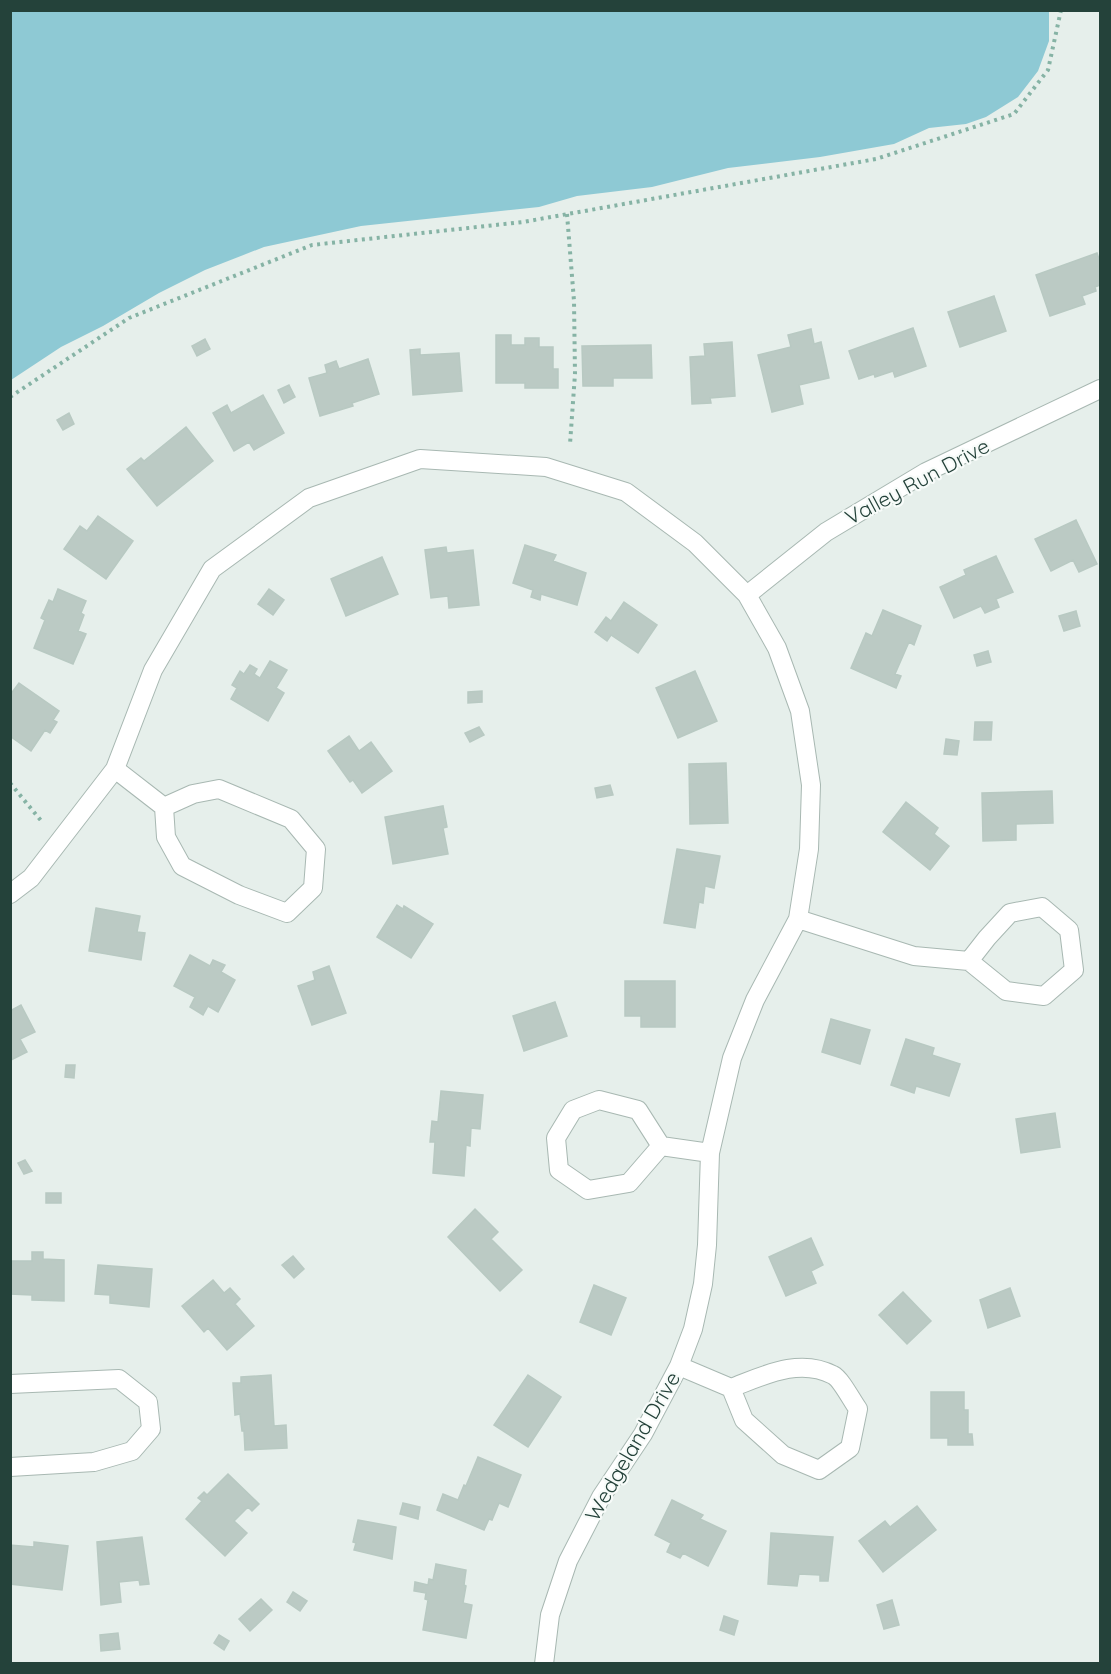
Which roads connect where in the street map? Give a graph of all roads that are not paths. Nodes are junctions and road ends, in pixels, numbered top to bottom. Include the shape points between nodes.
1 (1101, 389) edge
2 (747, 595) junction
3 (116, 769) junction
4 (164, 807) junction
5 (10, 894) edge
6 (798, 919) junction
7 (969, 961) junction
8 (661, 1146) junction
9 (710, 1153) junction
10 (679, 1366) junction
11 (10, 1384) edge
12 (730, 1388) junction
13 (10, 1467) edge
14 (544, 1664) edge

1 - 2 street, Valley Run Drive via 926,472 826,532
2 - 3 street, Wedgeland Drive via 695,543 626,492 546,467 420,459 309,498 212,569 153,670
2 - 6 street, Wedgeland Drive via 777,648 800,711 811,785 809,849
3 - 4 street
3 - 5 street, Wedgeland Drive via 31,878
4 - 4 street via 166,837 182,866 239,895 287,913 313,888 316,849 291,819 219,789 193,794
6 - 7 street via 914,956
6 - 9 street, Wedgeland Drive via 755,1000 732,1058
7 - 7 street via 1006,991 1044,996 1074,970 1070,930 1042,907 1010,913
8 - 8 street via 638,1110 599,1100 573,1110 556,1138 559,1170 588,1190 629,1183
8 - 9 street
9 - 10 street, Wedgeland Drive via 703,1284 693,1329
10 - 12 street
10 - 14 street, Wedgeland Drive via 644,1434 601,1497 568,1561 550,1615
11 - 13 street via 119,1380 148,1402 151,1429 132,1451 94,1462
12 - 12 street via 744,1420 783,1455 819,1470 850,1448 858,1409 835,1376 803,1366 771,1372

